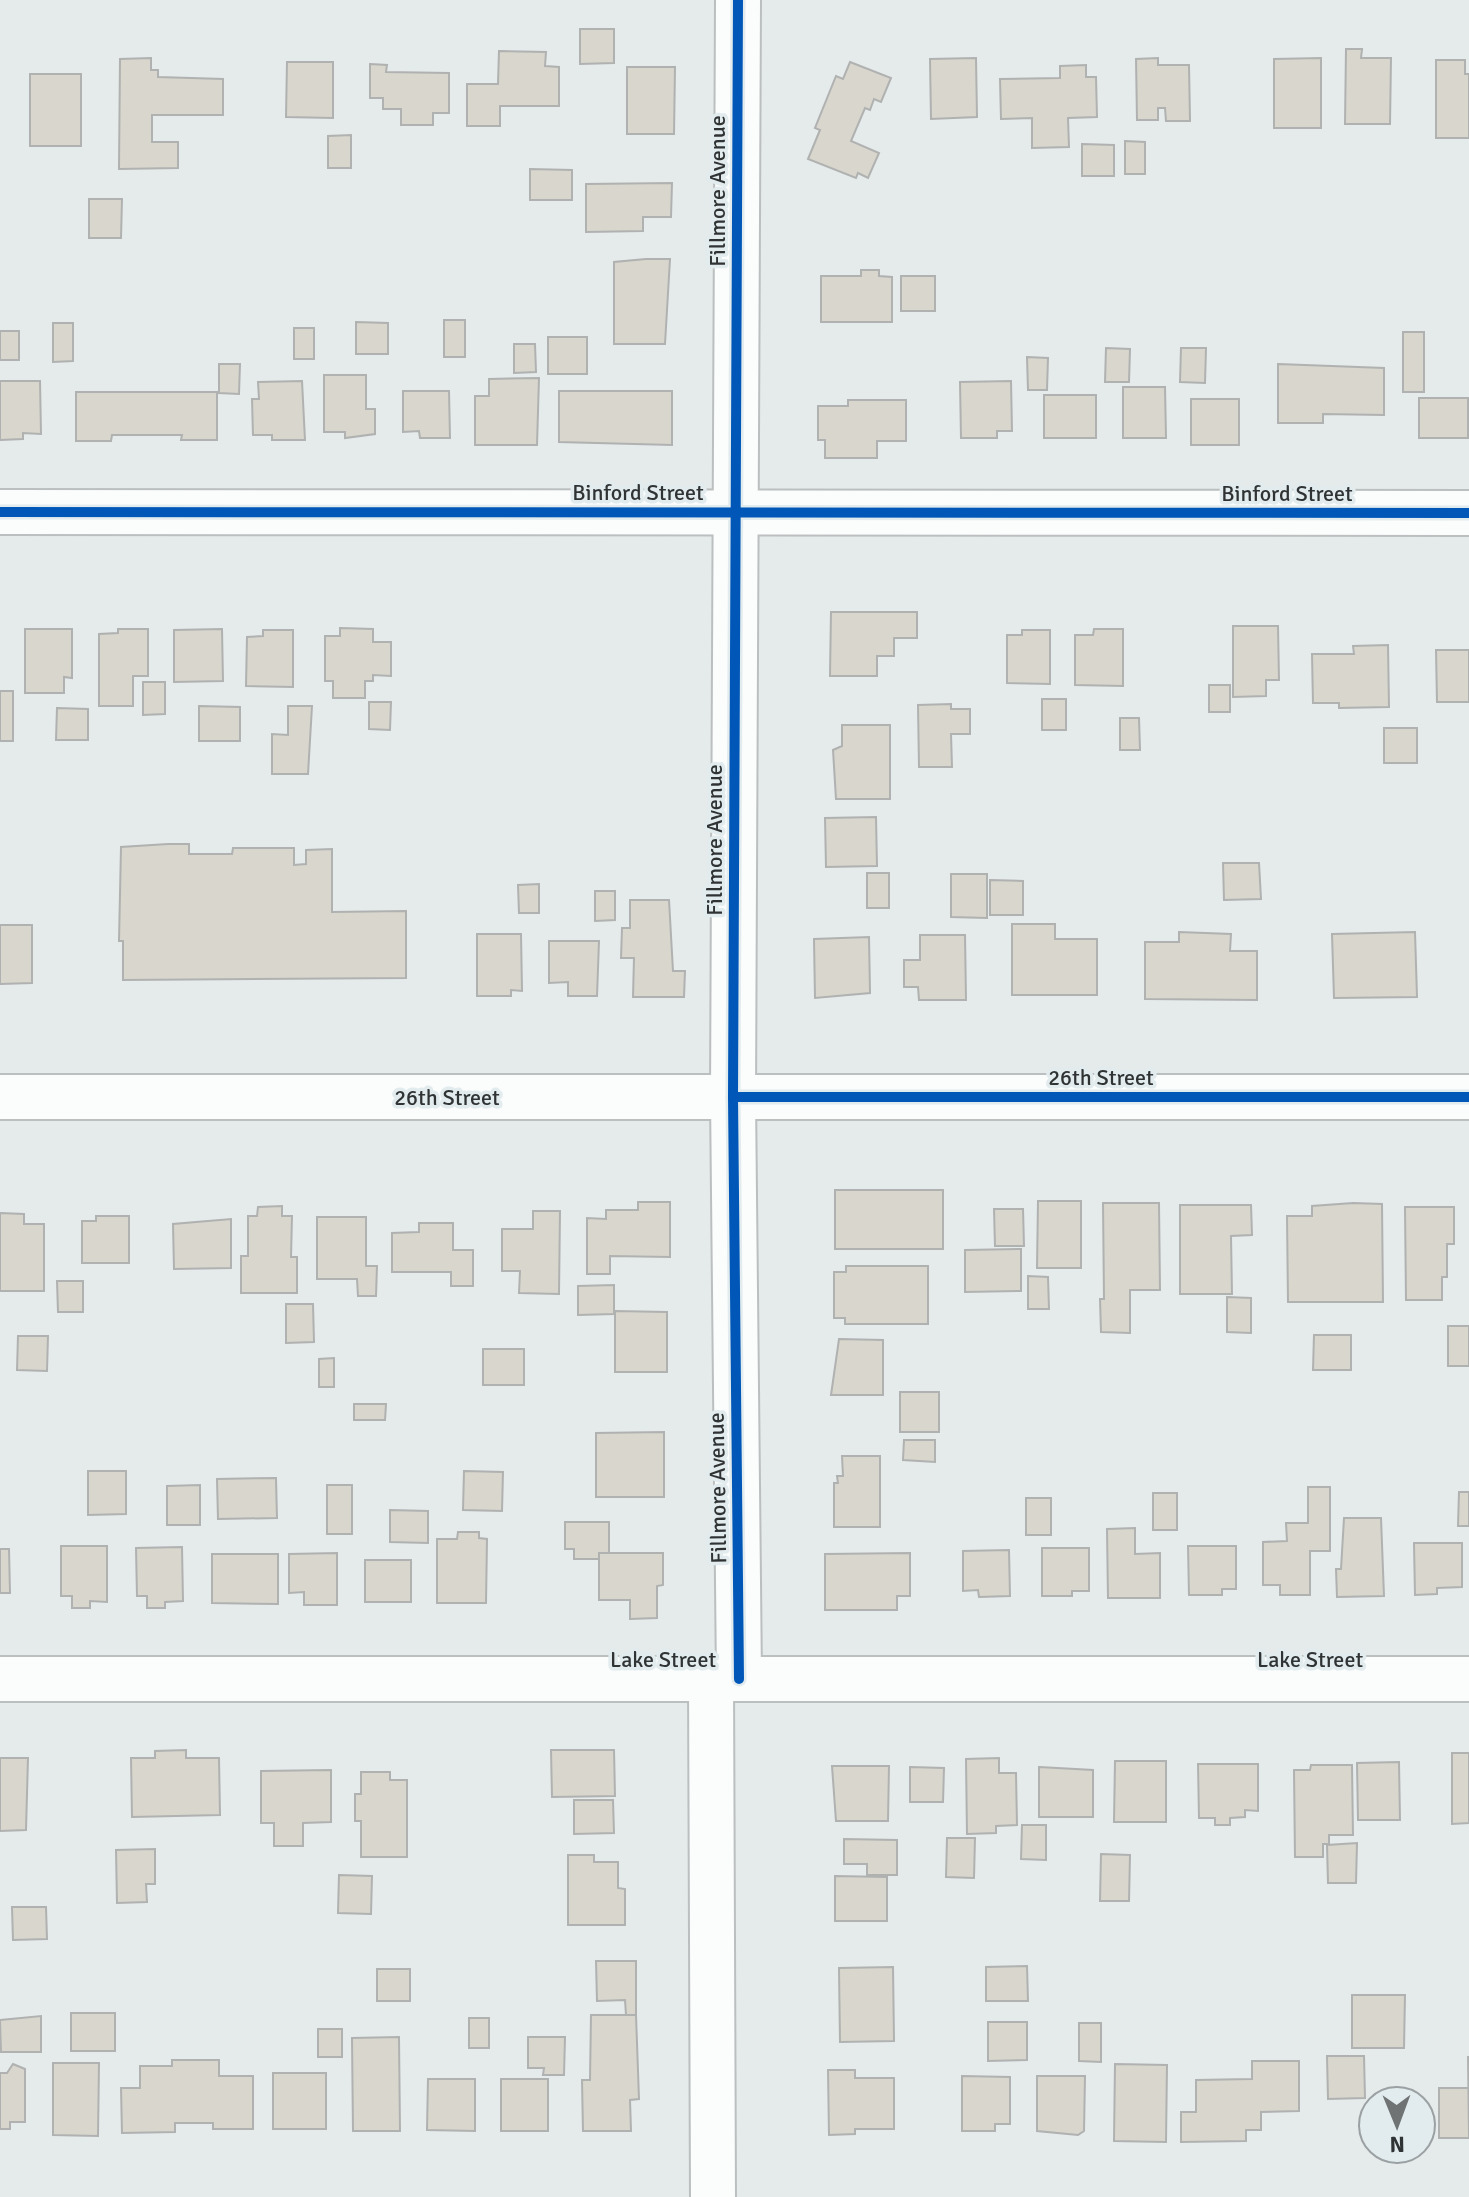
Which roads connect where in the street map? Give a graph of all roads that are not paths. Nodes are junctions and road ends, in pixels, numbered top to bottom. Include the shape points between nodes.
1 (738, 0) edge
2 (0, 512) edge
3 (734, 512) junction
4 (1469, 513) edge
5 (0, 1097) edge
6 (733, 1097) junction
7 (1469, 1097) edge
8 (0, 1679) edge
9 (725, 1679) junction
10 (1469, 1679) edge
11 (713, 2197) edge

1 - 3 street, Fillmore Avenue
2 - 3 street, Binford Street
3 - 4 street, Binford Street
3 - 6 street, Fillmore Avenue
5 - 6 street, 26th Street
6 - 7 street, 26th Street
6 - 9 street, Fillmore Avenue
8 - 9 street, Lake Street
9 - 10 street, Lake Street
9 - 11 street, Fillmore Avenue

